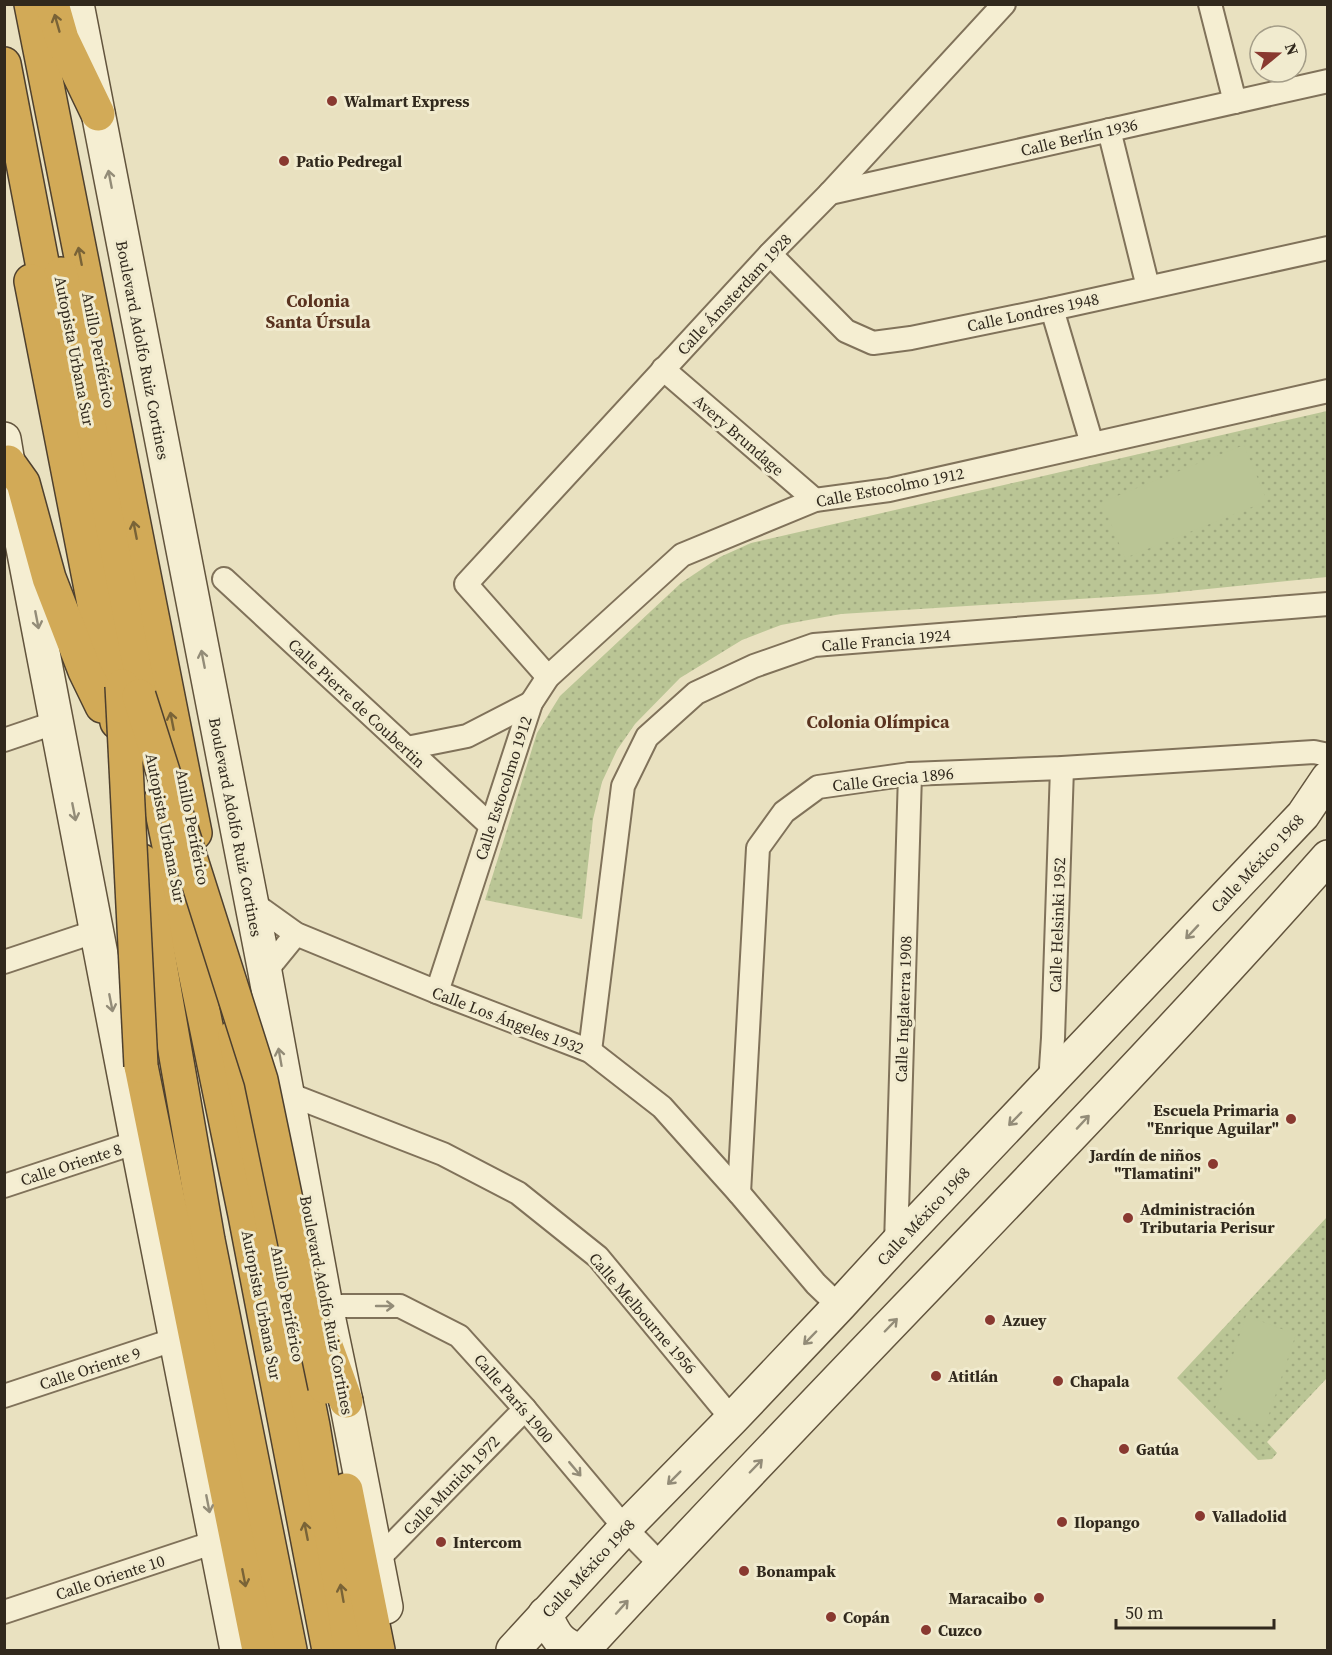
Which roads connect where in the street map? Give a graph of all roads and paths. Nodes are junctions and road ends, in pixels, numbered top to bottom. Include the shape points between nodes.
1 (10, 4) edge
2 (31, 4) edge
3 (52, 4) edge
4 (77, 4) edge
5 (1004, 4) edge
6 (1210, 4) edge
7 (4, 64) edge
8 (1328, 81) edge
9 (8, 94) edge
10 (1235, 102) junction
11 (98, 114) junction
12 (1109, 130) junction
13 (4, 143) edge
14 (40, 161) junction
15 (830, 193) junction
16 (1328, 248) edge
17 (770, 254) junction
18 (1148, 287) junction
19 (1052, 309) junction
20 (663, 369) junction
21 (1328, 391) edge
22 (1092, 444) junction
23 (6, 451) edge
24 (815, 500) junction
25 (11, 524) edge
26 (224, 579) dead end
27 (1328, 604) edge
28 (548, 677) junction
29 (130, 691) junction
30 (531, 703) junction
31 (57, 722) junction
32 (4, 740) edge
33 (122, 746) junction
34 (407, 748) junction
35 (1328, 755) edge
36 (1062, 768) junction
37 (910, 774) junction
38 (1328, 778) edge
39 (491, 826) junction
40 (1328, 857) edge
41 (250, 901) junction
42 (97, 931) junction
43 (296, 934) junction
44 (4, 962) edge
45 (265, 972) junction
46 (437, 992) junction
47 (590, 1051) junction
48 (1050, 1082) junction
49 (286, 1093) junction
50 (137, 1142) junction
51 (262, 1172) junction
52 (4, 1186) edge
53 (739, 1193) junction
54 (896, 1244) junction
55 (326, 1306) junction
56 (839, 1306) junction
57 (176, 1339) junction
58 (4, 1396) edge
59 (346, 1401) junction
60 (525, 1409) junction
61 (732, 1419) junction
62 (625, 1528) junction
63 (215, 1542) junction
64 (377, 1560) junction
65 (661, 1565) junction
66 (4, 1612) edge
67 (545, 1614) junction
68 (526, 1648) edge
69 (237, 1650) edge
70 (259, 1650) edge
71 (290, 1650) edge
72 (306, 1650) edge
73 (329, 1650) edge
74 (351, 1650) edge
75 (378, 1650) edge
76 (393, 1650) edge
77 (581, 1650) edge

1 - 14 highway, Autopista Urbana Sur
2 - 14 highway
51 -> 2 highway, Anillo Periférico
11 -> 3 highway via 62,39
4 - 11 main road, Boulevard Adolfo Ruiz Cortines
5 - 15 street, Calle Ámsterdam 1928
6 - 10 street
7 - 9 highway, Autopista Urbana Sur
8 - 10 street, Calle Berlín 1936
9 - 29 highway, Autopista Urbana Sur
10 - 12 street, Calle Berlín 1936
41 -> 11 main road, Boulevard Adolfo Ruiz Cortines
12 - 15 street, Calle Berlín 1936
12 - 18 street
13 - 33 highway
14 - 29 highway, Autopista Urbana Sur
15 - 17 street, Calle Ámsterdam 1928
16 - 18 street, Calle Londres 1948
17 - 19 street, Calle Londres 1948 via 846,331 873,343
17 - 20 street, Calle Ámsterdam 1928
18 - 19 street, Calle Londres 1948
19 - 22 street
20 - 24 street, Avery Brundage
20 - 28 street, Calle Ámsterdam 1928 via 466,584
21 - 22 street, Calle Estocolmo 1912
22 - 24 street, Calle Estocolmo 1912 via 889,489
23 - 25 main road
23 - 33 highway via 22,483 49,578 85,671
24 - 28 street, Calle Estocolmo 1912 via 682,555
25 -> 31 main road
26 - 34 street, Calle Pierre de Coubertin
27 - 47 street, Calle Francia 1924 via 814,645 754,666 696,693 647,737 623,786
28 - 30 street, Calle Estocolmo 1912
29 -> 70 highway, bridge via 141,1066
29 - 72 highway, Autopista Urbana Sur, bridge
73 -> 29 highway, Autopista Urbana Sur, bridge via 242,1204
29 - 75 highway, bridge via 261,1080
30 - 34 street via 467,736
30 - 39 street, Calle Estocolmo 1912
31 - 32 street
31 -> 42 main road
33 - 71 highway via 208,1240
34 - 39 street, Calle Pierre de Coubertin
35 - 36 street, Calle Grecia 1896 via 1314,752
36 - 37 street, Calle Grecia 1896
36 - 48 street, Calle Helsinki 1952
37 - 53 street, Calle Grecia 1896 via 818,787 784,812 758,848
37 - 54 street, Calle Inglaterra 1908
38 -> 48 main road, Calle México 1968 via 1303,815
39 - 46 street, Calle Estocolmo 1912
65 -> 40 main road via 999,1213
41 - 43 street, Calle Los Ángeles 1932
41 - 45 main road, Boulevard Adolfo Ruiz Cortines
42 - 44 street
42 -> 50 main road
43 - 45 street
43 - 46 street, Calle Los Ángeles 1932
49 -> 45 main road, Boulevard Adolfo Ruiz Cortines
46 - 47 street, Calle Los Ángeles 1932
47 - 53 street, Calle Los Ángeles 1932 via 662,1107
48 -> 54 main road, Calle México 1968
49 - 55 main road, Boulevard Adolfo Ruiz Cortines
49 - 61 street, Calle Melbourne 1956 via 443,1154 518,1193 598,1257
50 - 52 street, Calle Oriente 8
50 - 57 main road
51 - 59 highway
74 -> 51 highway, Anillo Periférico via 313,1426
53 - 56 street, Calle Los Ángeles 1932
54 - 56 main road, Calle México 1968
55 - 59 main road, Boulevard Adolfo Ruiz Cortines
55 -> 60 street, Calle París 1900 via 400,1306 459,1336
56 -> 61 main road, Calle México 1968
57 - 58 street, Calle Oriente 9
57 -> 63 main road
59 - 64 main road, Boulevard Adolfo Ruiz Cortines
60 -> 62 street, Calle París 1900
60 - 64 street, Calle Munich 1972
61 -> 62 main road, Calle México 1968
62 - 65 street, Calle París 1900
62 - 67 main road, Calle México 1968
63 - 66 street, Calle Oriente 10
63 - 69 main road
64 - 76 main road, Boulevard Adolfo Ruiz Cortines
77 -> 65 main road
67 - 68 main road, Calle México 1968
67 - 77 main road via 554,1634 566,1646

